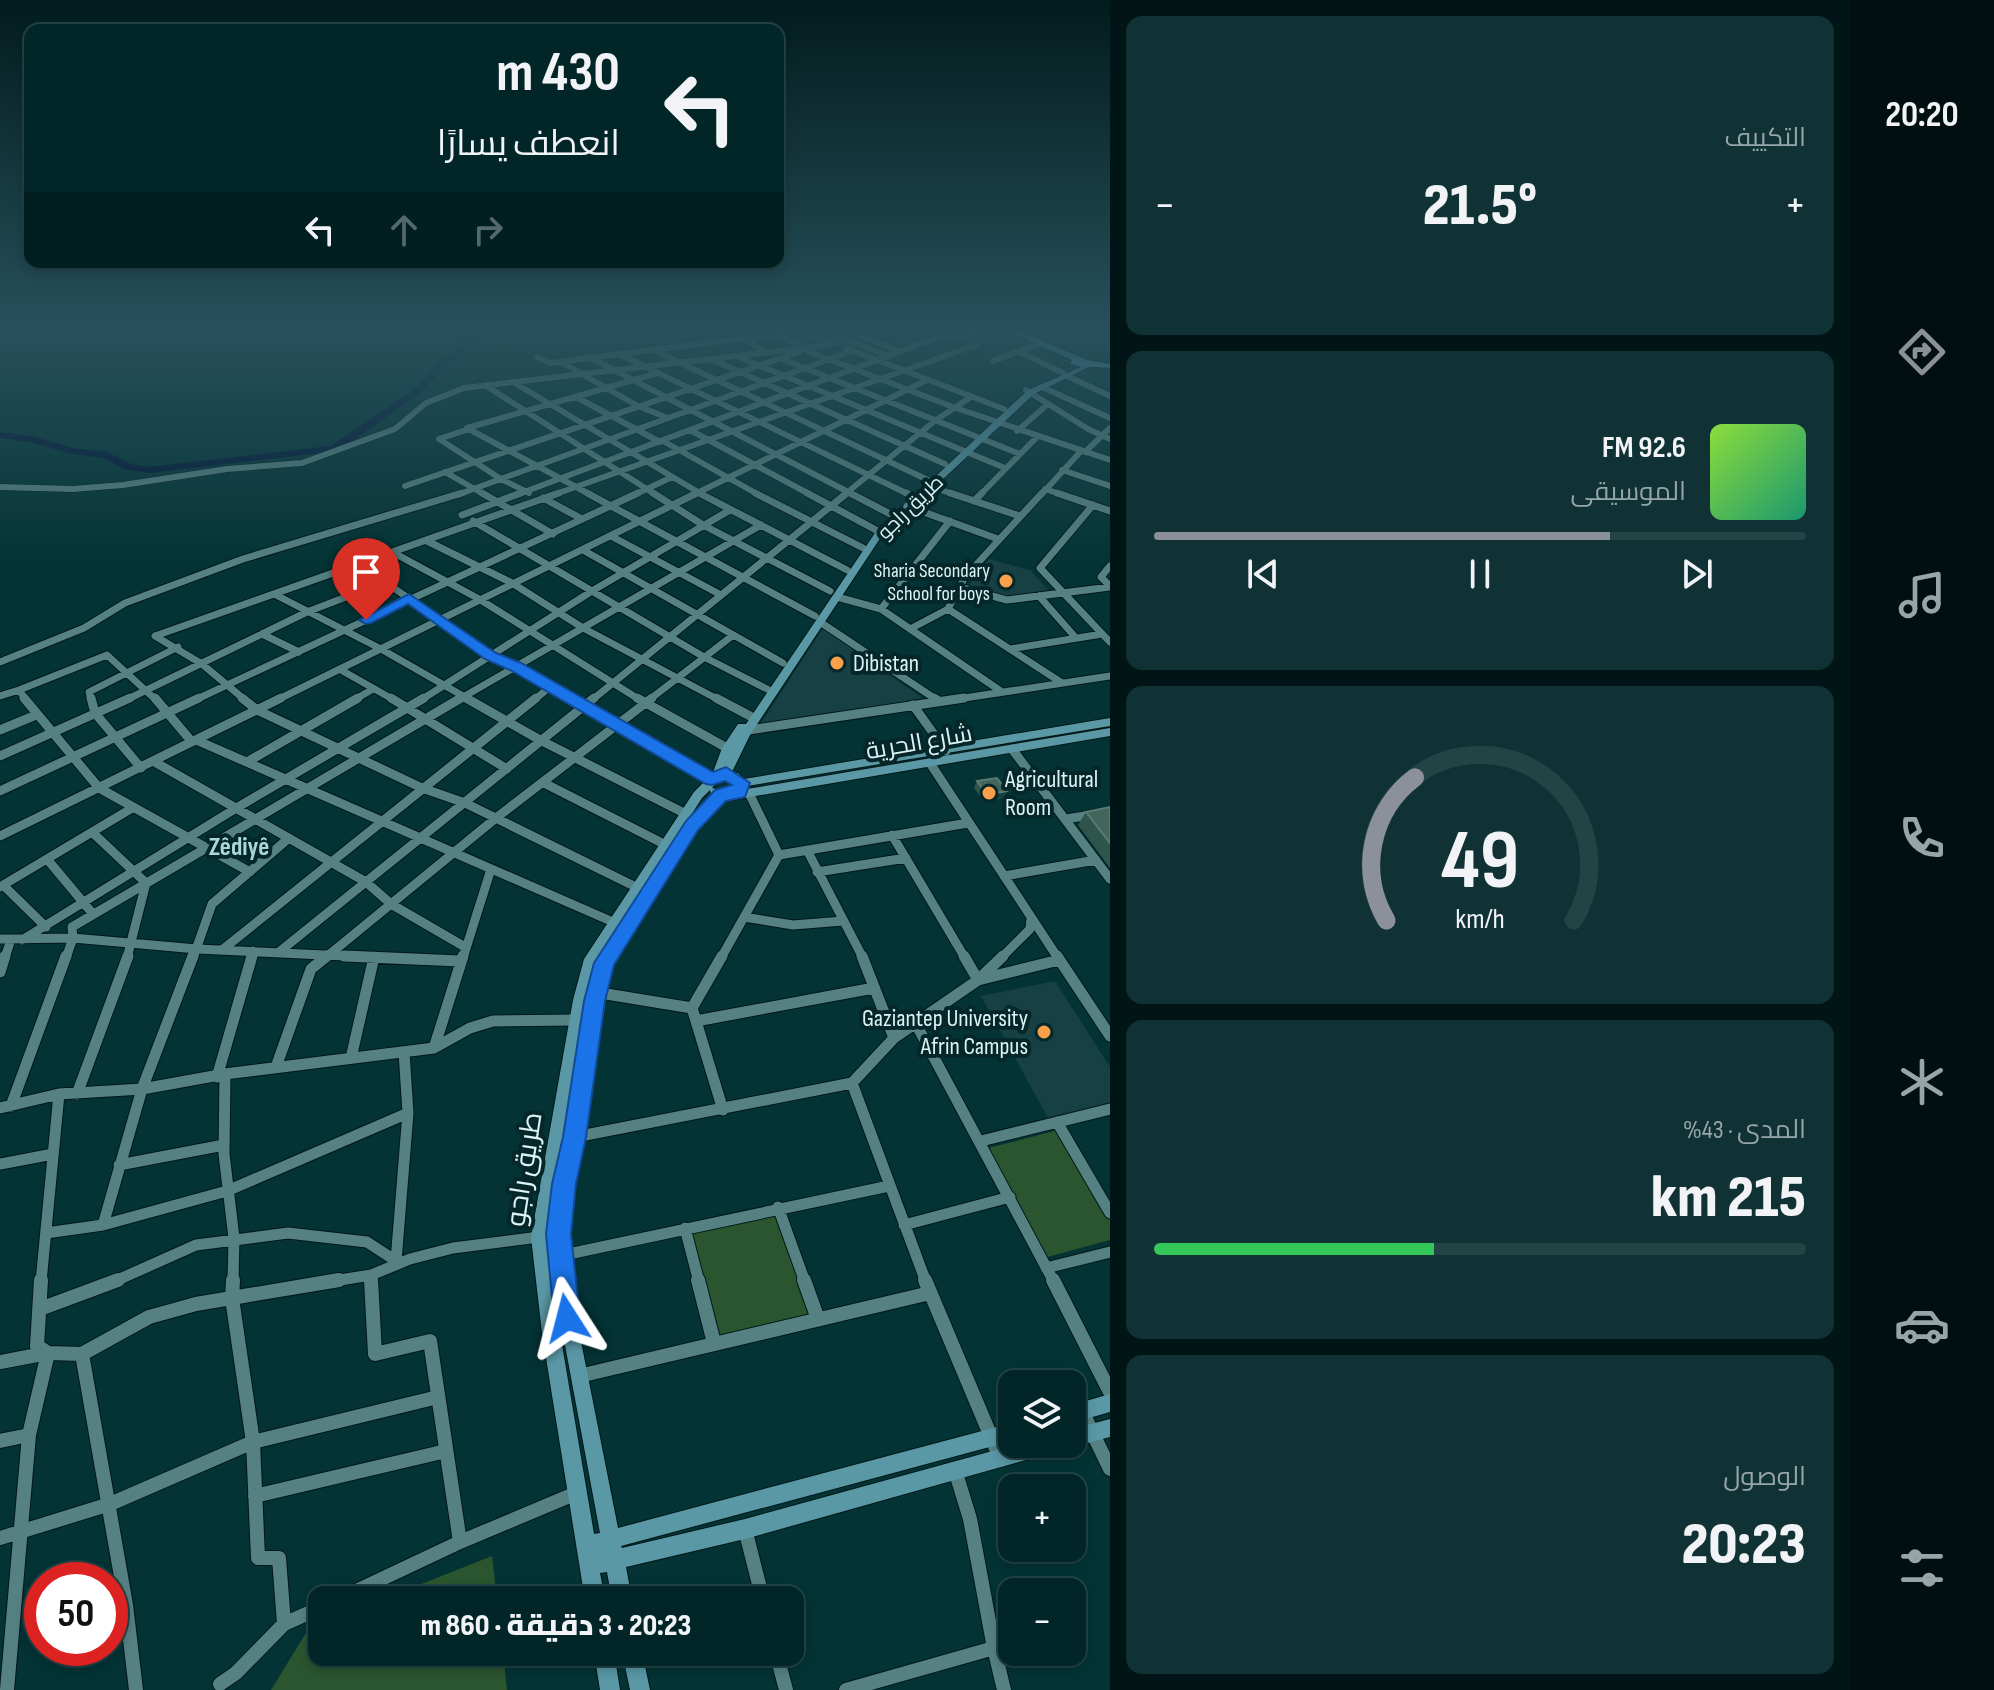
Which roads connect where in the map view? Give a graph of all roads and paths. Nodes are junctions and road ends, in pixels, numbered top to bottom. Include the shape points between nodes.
1 (418, 410) edge
2 (520, 410) edge
3 (537, 410) edge
4 (562, 410) edge
5 (600, 410) edge
6 (628, 410) edge
7 (648, 410) edge
8 (689, 410) joint
9 (743, 410) edge
10 (779, 410) edge
11 (793, 410) edge
12 (826, 410) edge
13 (911, 410) edge
14 (950, 410) edge
15 (957, 410) edge
16 (1003, 410) edge
17 (1007, 410) edge
18 (1041, 410) edge
19 (1056, 410) edge
20 (740, 411) junction
21 (865, 411) joint
22 (785, 413) junction
23 (526, 414) junction
24 (611, 416) junction
25 (668, 418) junction
26 (847, 420) junction
27 (936, 420) junction
28 (714, 421) junction
29 (761, 422) junction
30 (992, 423) junction
31 (585, 424) junction
32 (1110, 428) edge
33 (469, 429) junction
34 (635, 429) junction
35 (690, 430) junction
36 (735, 430) junction
37 (823, 431) junction
38 (1017, 431) junction
39 (558, 434) junction
40 (921, 434) junction
41 (978, 437) junction
42 (1037, 437) junction
43 (1101, 437) junction
44 (607, 439) junction
45 (1110, 439) edge
46 (709, 440) junction
47 (661, 441) junction
48 (803, 442) junction
49 (904, 446) junction
50 (581, 449) junction
51 (680, 450) junction
52 (508, 451) junction
53 (631, 452) junction
54 (964, 452) junction
55 (1083, 452) junction
56 (777, 454) junction
57 (1020, 454) junction
58 (888, 460) junction
59 (1110, 460) edge
60 (476, 462) junction
61 (648, 462) junction
62 (604, 463) junction
63 (945, 464) junction
64 (536, 465) junction
65 (754, 466) junction
66 (1005, 468) junction
67 (1062, 470) junction
68 (445, 472) junction
69 (617, 472) junction
70 (868, 476) junction
71 (672, 477) junction
72 (501, 479) junction
73 (560, 479) junction
74 (728, 479) junction
75 (929, 483) junction
76 (405, 486) dead end
77 (1110, 486) edge
78 (0, 487) edge
79 (577, 487) junction
80 (473, 488) junction
81 (646, 489) junction
82 (1045, 489) junction
83 (526, 492) junction
84 (848, 492) junction
85 (699, 493) junction
86 (544, 498) junction
87 (910, 501) junction
88 (974, 501) junction
89 (497, 502) junction
90 (612, 505) junction
91 (1093, 505) junction
92 (673, 506) junction
93 (830, 507) junction
94 (512, 510) junction
95 (730, 510) junction
96 (1110, 511) edge
97 (892, 515) junction
98 (1020, 516) junction
99 (582, 519) junction
100 (641, 521) junction
101 (950, 521) junction
102 (811, 522) junction
103 (476, 523) junction
104 (703, 525) junction
105 (761, 525) junction
106 (876, 530) junction
107 (553, 534) junction
108 (611, 536) junction
109 (790, 539) junction
110 (998, 539) junction
111 (427, 541) junction
112 (677, 541) junction
113 (736, 541) junction
114 (863, 548) junction
115 (520, 549) junction
116 (583, 550) junction
117 (394, 553) junction
118 (648, 558) junction
119 (707, 558) junction
120 (766, 558) junction
121 (360, 564) junction
122 (549, 566) junction
123 (1110, 566) edge
124 (481, 567) junction
125 (847, 570) junction
126 (621, 573) junction
127 (678, 574) junction
128 (743, 578) junction
129 (385, 582) junction
130 (447, 583) junction
131 (512, 583) junction
132 (959, 587) junction
133 (1110, 587) edge
134 (650, 590) junction
135 (592, 591) junction
136 (1064, 593) junction
137 (834, 594) junction
138 (276, 595) junction
139 (721, 595) junction
140 (1039, 596) junction
141 (409, 598) junction
142 (479, 599) junction
143 (619, 607) junction
144 (881, 609) junction
145 (948, 609) junction
146 (307, 612) junction
147 (560, 614) junction
148 (696, 616) junction
149 (817, 619) junction
150 (440, 620) junction
151 (583, 628) junction
152 (910, 629) junction
153 (345, 631) junction
154 (532, 632) junction
155 (262, 634) junction
156 (1102, 634) junction
157 (732, 636) junction
158 (670, 637) junction
159 (1076, 638) junction
160 (1110, 642) edge
161 (178, 647) junction
162 (550, 647) junction
163 (381, 649) junction
164 (1010, 649) junction
165 (299, 652) junction
166 (490, 656) junction
167 (704, 657) junction
168 (643, 660) junction
169 (0, 662) edge
170 (783, 663) junction
171 (202, 664) junction
172 (515, 667) junction
173 (341, 670) junction
174 (124, 672) junction
175 (1110, 676) edge
176 (677, 678) junction
177 (1062, 683) junction
178 (612, 684) junction
179 (228, 685) junction
180 (445, 685) junction
181 (550, 687) junction
182 (373, 689) junction
183 (19, 690) junction
184 (148, 690) junction
185 (769, 690) junction
186 (1002, 692) junction
187 (0, 696) edge
188 (464, 696) junction
189 (939, 701) junction
190 (645, 703) junction
191 (913, 705) junction
192 (584, 707) junction
193 (408, 708) junction
194 (257, 710) junction
195 (95, 713) junction
196 (168, 714) junction
197 (36, 715) junction
198 (750, 716) junction
199 (427, 718) junction
200 (508, 720) junction
201 (1110, 722) edge
202 (615, 726) junction
203 (303, 729) junction
204 (0, 730) edge
205 (749, 730) junction
206 (55, 732) junction
207 (1110, 732) edge
208 (116, 738) junction
209 (540, 740) junction
210 (194, 741) junction
211 (341, 748) junction
212 (475, 748) junction
213 (727, 748) junction
214 (1012, 749) junction
215 (977, 750) junction
216 (946, 751) junction
217 (0, 756) edge
218 (75, 757) junction
219 (360, 757) junction
220 (577, 757) junction
221 (153, 761) junction
222 (247, 762) junction
223 (930, 763) junction
224 (878, 766) junction
225 (141, 768) junction
226 (507, 769) junction
227 (717, 777) junction
228 (287, 780) junction
229 (544, 783) junction
230 (99, 788) junction
231 (305, 788) junction
232 (422, 788) junction
233 (746, 788) junction
234 (0, 791) edge
235 (728, 795) junction
236 (465, 803) junction
237 (134, 807) junction
238 (238, 807) junction
239 (1110, 812) edge
240 (686, 814) junction
241 (254, 818) junction
242 (496, 818) junction
243 (1066, 819) junction
244 (381, 821) junction
245 (968, 823) junction
246 (92, 832) junction
247 (892, 835) junction
248 (0, 836) edge
249 (188, 838) junction
250 (289, 838) junction
251 (420, 838) junction
252 (666, 845) junction
253 (206, 847) junction
254 (807, 850) junction
255 (455, 852) junction
256 (779, 855) junction
257 (906, 858) junction
258 (47, 859) junction
259 (1096, 860) junction
260 (331, 862) junction
261 (491, 869) junction
262 (250, 872) junction
263 (817, 872) junction
264 (134, 873) junction
265 (1004, 876) junction
266 (1110, 879) edge
267 (366, 882) junction
268 (146, 883) junction
269 (2, 886) edge
270 (636, 887) junction
271 (84, 902) junction
272 (391, 904) junction
273 (93, 914) junction
274 (744, 917) junction
275 (1031, 917) junction
276 (843, 921) junction
277 (613, 922) junction
278 (46, 927) junction
279 (73, 938) junction
280 (11, 939) edge
281 (132, 945) junction
282 (465, 947) junction
283 (197, 949) junction
284 (222, 950) junction
285 (253, 951) junction
286 (279, 952) junction
287 (327, 955) junction
288 (374, 957) junction
289 (1059, 960) junction
290 (460, 961) junction
291 (0, 972) edge
292 (978, 980) junction
293 (874, 988) junction
294 (582, 990) junction
295 (597, 992) junction
296 (692, 1008) junction
297 (1104, 1018) edge
298 (577, 1020) junction
299 (696, 1021) junction
300 (915, 1022) junction
301 (1110, 1036) edge
302 (894, 1038) junction
303 (434, 1048) junction
304 (404, 1052) junction
305 (351, 1058) junction
306 (276, 1067) junction
307 (221, 1075) junction
308 (852, 1083) junction
309 (142, 1089) junction
310 (59, 1094) junction
311 (77, 1094) junction
312 (6, 1107) edge
313 (1110, 1109) edge
314 (723, 1110) junction
315 (408, 1113) junction
316 (1057, 1122) junction
317 (574, 1137) junction
318 (555, 1140) junction
319 (981, 1141) junction
320 (224, 1145) junction
321 (53, 1154) junction
322 (0, 1164) edge
323 (119, 1165) junction
324 (889, 1186) junction
325 (227, 1191) junction
326 (1010, 1197) junction
327 (778, 1207) junction
328 (1110, 1213) edge
329 (103, 1225) junction
330 (904, 1225) junction
331 (685, 1228) junction
332 (46, 1233) junction
333 (539, 1237) junction
334 (234, 1238) junction
335 (1110, 1252) edge
336 (559, 1256) junction
337 (396, 1261) junction
338 (1046, 1268) junction
339 (371, 1275) junction
340 (930, 1293) junction
341 (232, 1298) junction
342 (40, 1309) junction
343 (818, 1319) junction
344 (714, 1343) junction
345 (48, 1353) junction
346 (82, 1354) junction
347 (0, 1362) edge
348 (579, 1376) junction
349 (1110, 1392) edge
350 (438, 1397) junction
351 (1110, 1403) edge
352 (1086, 1410) edge
353 (1101, 1430) edge
354 (29, 1435) junction
355 (998, 1436) edge
356 (992, 1437) junction
357 (0, 1441) edge
358 (253, 1442) junction
359 (446, 1451) junction
360 (998, 1453) edge
361 (1000, 1458) edge
362 (1110, 1469) edge
363 (955, 1470) junction
364 (579, 1492) junction
365 (255, 1496) junction
366 (110, 1504) junction
367 (745, 1529) junction
368 (20, 1532) junction
369 (0, 1538) edge
370 (460, 1542) junction
371 (612, 1549) junction
372 (587, 1556) junction
373 (367, 1586) edge
374 (592, 1586) edge
375 (619, 1586) edge
376 (759, 1586) edge
377 (308, 1613) edge
378 (284, 1624) junction
379 (994, 1648) junction
380 (606, 1666) edge
381 (635, 1666) edge
382 (780, 1666) edge
383 (220, 1684) dead end
384 (7, 1690) edge
385 (136, 1690) edge
386 (610, 1690) edge
387 (640, 1690) edge
388 (786, 1690) edge
389 (846, 1690) edge
390 (1004, 1690) edge

1 - 78 street via 395,429 302,463 73,489
2 - 23 street
3 - 23 street
4 - 31 street
5 - 24 street
6 - 24 street
7 - 25 street
8 - 25 street
8 - 28 street
9 - 20 street
10 - 22 street
11 - 22 street
12 - 26 street
13 - 27 street
14 - 27 street
15 - 30 street
16 - 30 main road, طريق راجو
17 - 30 main road, طريق راجو
18 - 38 street
19 - 43 street
20 - 28 street
20 - 29 street
21 - 26 street
21 - 40 street
22 - 29 street
22 - 37 street
23 - 33 street
23 - 39 street
24 - 31 street
24 - 34 street
25 - 34 street
26 - 37 street
26 - 49 street
27 - 40 street
27 - 41 street
28 - 35 street
28 - 36 street
29 - 36 street
29 - 48 street
30 - 38 street
30 - 41 main road, طريق راجو
31 - 39 street
31 - 44 street
32 - 43 street
33 - 52 street
33 - 60 street via 439,439
34 - 44 street
34 - 47 street
35 - 46 street
35 - 47 street
36 - 46 street
36 - 56 street
37 - 48 street
37 - 58 street
38 - 42 street
39 - 50 street
39 - 52 street
40 - 49 street
40 - 54 street
41 - 54 main road, طريق راجو
41 - 57 street
42 - 55 street
42 - 57 street
43 - 45 street
43 - 55 street
44 - 50 street
44 - 53 street
46 - 51 street
46 - 65 street
47 - 51 street
47 - 53 street
48 - 56 street
48 - 70 street
49 - 58 street
49 - 63 street
50 - 62 street
50 - 64 street
51 - 61 street
51 - 74 street
52 - 60 street
52 - 64 street
53 - 61 street
53 - 62 street
54 - 63 main road, طريق راجو
54 - 66 street
54 - 75 main road, طريق راجو
55 - 59 street
55 - 67 street
56 - 65 street
56 - 84 street
57 - 66 street
58 - 70 street
58 - 75 street
60 - 68 street
60 - 72 street
61 - 69 street
61 - 71 street
62 - 69 street
62 - 73 street
63 - 75 main road, طريق راجو
64 - 72 street
64 - 73 street
65 - 74 street
65 - 93 street
66 - 88 street
67 - 77 street
67 - 82 street
68 - 76 street
68 - 80 street
69 - 79 street
69 - 81 street
70 - 84 street
70 - 87 street
71 - 81 street
71 - 85 street
72 - 80 street
72 - 83 street
73 - 79 street
73 - 83 street
74 - 85 street
74 - 102 street
75 - 87 main road, طريق راجو
75 - 88 street
79 - 86 street
79 - 90 street
80 - 89 street
80 - 169 street via 243,559 125,603 84,628
81 - 90 street
81 - 92 street
82 - 91 street
82 - 98 street
83 - 86 street
83 - 89 street
84 - 93 street
84 - 97 street
85 - 92 street
85 - 95 street
86 - 94 street
86 - 99 street
87 - 97 main road, طريق راجو
87 - 101 street
87 - 137 main road, طريق راجو
88 - 98 street
89 - 94 street
89 - 103 street via 462,515
90 - 99 street
90 - 100 street
91 - 96 street
91 - 136 street via 1040,568
92 - 100 street
92 - 104 street
93 - 102 street
93 - 106 street
94 - 103 street
94 - 107 street
95 - 104 street
95 - 105 street
97 - 106 main road, طريق راجو
98 - 110 street
99 - 107 street
100 - 108 street
100 - 112 street
101 - 110 street
101 - 144 street
102 - 109 street
102 - 114 street
103 - 111 street
103 - 115 street
104 - 112 street
104 - 113 street
105 - 109 street
105 - 113 street
106 - 114 main road, طريق راجو
107 - 115 street
108 - 116 street
108 - 118 street
109 - 120 street
109 - 125 street
110 - 132 street
111 - 117 street
111 - 124 street
112 - 118 street
112 - 119 street
113 - 119 street
113 - 120 street
114 - 125 main road, طريق راجو
115 - 122 street
115 - 124 street
116 - 122 street
116 - 126 street
117 - 121 street
117 - 130 street
118 - 126 street
118 - 127 street
119 - 127 street
119 - 128 street
120 - 128 street
120 - 137 street
121 - 129 street
121 - 138 street
122 - 131 street
122 - 135 street
123 - 133 street via 1101,577
124 - 130 street
124 - 131 street
125 - 137 main road, طريق راجو
126 - 134 street
126 - 135 street
127 - 134 street
127 - 139 street
128 - 139 street
128 - 149 street
129 - 141 street
129 - 146 street
130 - 141 street
130 - 142 street
131 - 142 street
131 - 147 street
132 - 140 street via 1007,600
132 - 145 street
133 - 136 street
134 - 143 street
134 - 148 street
135 - 143 street
135 - 147 street
136 - 140 street
136 - 156 street
137 - 144 street
137 - 149 main road, طريق راجو
138 - 146 street
138 - 161 street via 155,636
139 - 148 street
140 - 159 street
141 - 150 street
141 - 153 street
142 - 150 street
142 - 154 street
143 - 151 street
143 - 158 street
144 - 152 street
145 - 152 street
145 - 164 street
146 - 153 street
146 - 155 street
147 - 151 street
147 - 154 street
148 - 157 street
148 - 158 street
149 - 170 main road, طريق راجو
149 - 189 street
149 - 205 main road, طريق راجو
150 - 163 street
150 - 166 street
151 - 162 street
151 - 168 street
152 - 186 street
153 - 163 street
153 - 165 street
154 - 162 street
154 - 166 street
155 - 165 street
155 - 171 street
156 - 159 street
156 - 160 street
157 - 167 street
157 - 170 street
158 - 167 street
158 - 168 street
159 - 164 street
161 - 171 street
161 - 174 street
162 - 172 street
162 - 178 street
163 - 173 street
163 - 180 street
164 - 177 street
165 - 179 street
166 - 172 street
166 - 180 street
167 - 176 street
167 - 185 street
168 - 176 street
168 - 178 street
170 - 185 main road, طريق راجو
171 - 179 street
171 - 184 street
172 - 181 street
172 - 188 street
173 - 182 street
173 - 194 street
174 - 183 street via 107,655
174 - 184 street
174 - 195 street via 89,692
175 - 177 street
176 - 190 street
176 - 198 street
177 - 186 street
178 - 190 street
178 - 192 street
179 - 194 street
179 - 196 street
180 - 188 street
180 - 193 street
181 - 192 street
181 - 200 street
182 - 193 street
182 - 203 street
183 - 187 street
183 - 197 street
184 - 195 street
184 - 196 street
185 - 198 main road, طريق راجو
186 - 189 street
188 - 199 street
188 - 200 street
189 - 191 street
190 - 202 street
190 - 213 street
191 - 205 street
191 - 216 street
192 - 202 street
192 - 209 street
193 - 199 street
193 - 211 street
194 - 203 street
194 - 210 street
195 - 206 street
195 - 208 street
196 - 208 street
196 - 210 street
197 - 204 street
197 - 206 street
198 - 213 main road, طريق راجو
199 - 212 street
199 - 219 street
200 - 209 street
200 - 212 street
201 - 215 main road, شارع الحرية
202 - 220 street
202 - 227 street
203 - 211 street
203 - 222 street
205 - 227 main road, طريق راجو
206 - 217 street
206 - 218 street
207 - 214 main road, شارع الحرية
208 - 218 street
208 - 225 street
209 - 220 street
209 - 226 street
210 - 221 street
210 - 222 street
211 - 219 street
211 - 228 street
212 - 226 street
212 - 232 street
213 - 227 main road, طريق راجو
214 - 215 main road, شارع الحرية
214 - 243 street
215 - 216 main road, شارع الحرية
215 - 223 main road, شارع الحرية
216 - 224 main road, شارع الحرية
218 - 230 street
218 - 234 street
219 - 231 street
219 - 232 street
220 - 229 street
220 - 240 street
221 - 225 street
221 - 238 street
222 - 228 street
223 - 224 main road, شارع الحرية
223 - 245 street
224 - 233 main road, شارع الحرية
225 - 230 street
226 - 236 street
227 - 233 main road
227 - 235 main road via 713,790
227 - 240 main road, طريق راجو
228 - 231 street
228 - 238 street
229 - 242 street
229 - 252 street
230 - 237 street
230 - 248 street
231 - 241 street
231 - 244 street
232 - 236 street
232 - 244 street
233 - 235 main road, طريق راجو
233 - 256 street
235 - 295 main road, طريق راجو via 685,835 604,963
236 - 242 street
236 - 251 street
237 - 246 street
237 - 249 street
238 - 241 street
238 - 249 street
239 - 243 street
240 - 252 main road, طريق راجو
241 - 250 street
241 - 253 street
242 - 255 street
242 - 270 street
243 - 259 street
244 - 251 street
244 - 260 street
245 - 247 street
245 - 265 street
246 - 258 street
246 - 264 street
247 - 254 street
247 - 257 street
249 - 253 street
249 - 264 street
250 - 260 street
250 - 262 street
251 - 255 street
251 - 267 street
252 - 270 main road, طريق راجو
253 - 262 street
253 - 268 street
254 - 256 street
254 - 263 street
255 - 261 street
255 - 272 street
256 - 274 street
257 - 263 street
257 - 292 street
258 - 269 street
258 - 271 street
259 - 265 street
259 - 266 street
260 - 267 street
260 - 284 street
261 - 277 street
261 - 282 street
262 - 283 street via 212,904
263 - 276 street
264 - 268 street
264 - 271 street
265 - 275 street
267 - 272 street
267 - 286 street
268 - 273 street
268 - 281 street
269 - 278 street
270 - 277 main road, طريق راجو
271 - 273 street
271 - 278 street
272 - 282 street
272 - 287 street
273 - 279 street via 72,927
274 - 276 street via 771,926
274 - 296 street
275 - 289 street
275 - 292 street via 1030,929
276 - 293 street
277 - 294 main road, طريق راجو via 591,959
278 - 280 street
279 - 280 street
279 - 281 street
279 - 312 street
280 - 291 street
281 - 283 street
281 - 311 street
282 - 290 street
283 - 284 street
283 - 309 street
284 - 285 street
285 - 286 street
285 - 307 street
286 - 287 street
287 - 288 street
287 - 306 street via 311,969
288 - 290 street
288 - 305 street
289 - 292 street
289 - 297 street
290 - 303 street
292 - 300 street
293 - 299 street
293 - 302 street
294 - 295 street
294 - 298 main road, طريق راجو
295 - 296 street
295 - 317 main road, طريق راجو
296 - 299 street
297 - 301 street
298 - 303 street via 493,1021
298 - 318 main road, طريق راجو
299 - 314 street
300 - 302 street
300 - 319 street
302 - 308 street
303 - 304 street
304 - 305 street
304 - 315 street
305 - 306 street
306 - 307 street
307 - 309 street
307 - 320 street
308 - 314 street
308 - 324 street
309 - 311 street
309 - 323 street
310 - 311 street
310 - 312 street
310 - 321 street
313 - 316 street
314 - 317 street
315 - 325 street
315 - 337 street
316 - 319 street
316 - 328 street
317 - 318 street
317 - 336 main road, طريق راجو via 564,1184
318 - 333 main road, طريق راجو
319 - 326 street
320 - 323 street
320 - 325 street
321 - 322 street
321 - 332 street
323 - 329 street
324 - 327 street
324 - 330 street
325 - 329 street
325 - 334 street
326 - 330 street
326 - 338 street
327 - 331 street
327 - 343 street
329 - 332 street
330 - 340 street
331 - 336 street
331 - 344 street
332 - 342 street
333 - 337 street
333 - 364 main road, طريق راجو
334 - 337 street via 288,1233 367,1242
334 - 341 street
334 - 342 street via 196,1245
335 - 338 street
336 - 348 main road, طريق راجو
337 - 339 street
338 - 349 street
339 - 341 street
339 - 350 street via 375,1354 430,1341
340 - 343 street
340 - 356 street
341 - 346 street via 149,1317
341 - 358 street
342 - 345 street via 37,1346
343 - 344 street
344 - 348 street
345 - 346 street
345 - 347 street
345 - 354 street
346 - 366 street
348 - 371 main road, طريق راجو
350 - 358 street
350 - 359 street
351 - 352 main road
353 - 362 street
354 - 357 street
354 - 368 street
355 - 356 main road
356 - 360 street
356 - 371 main road
358 - 365 street
358 - 366 street
359 - 365 street
359 - 370 street
361 - 363 main road
363 - 367 main road
363 - 379 street via 970,1519
364 - 370 street
364 - 372 main road, طريق راجو
365 - 378 street via 258,1558 279,1558
366 - 368 street
366 - 385 street
367 - 371 main road
367 - 376 street
368 - 369 street
368 - 384 street
370 - 373 street
371 - 372 main road
371 - 375 main road, طريق راجو
372 - 374 main road, طريق راجو
377 - 378 street
378 - 383 street
379 - 389 street
379 - 390 street
380 - 386 main road
381 - 387 main road
382 - 388 street

